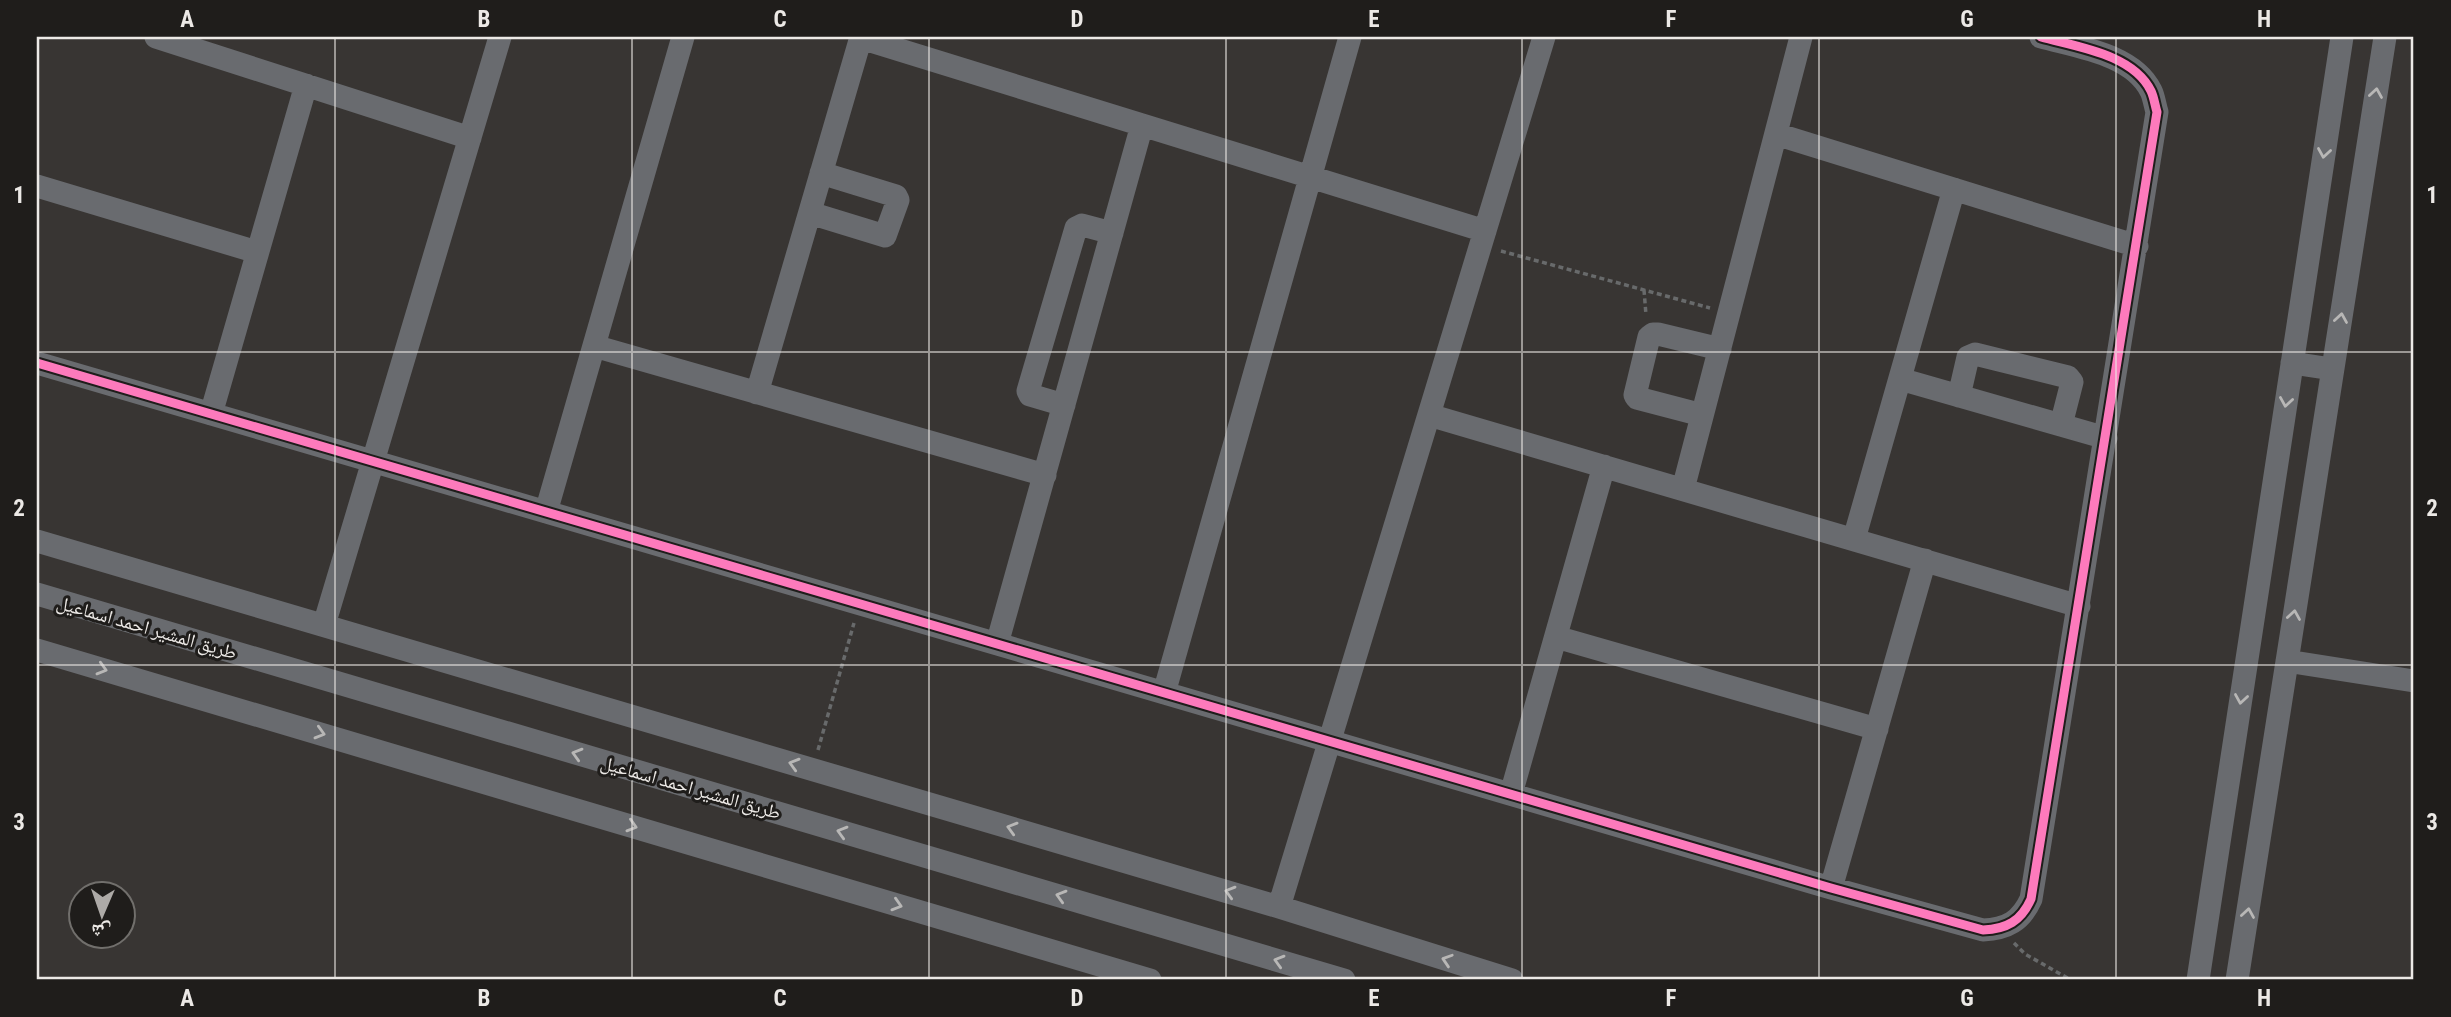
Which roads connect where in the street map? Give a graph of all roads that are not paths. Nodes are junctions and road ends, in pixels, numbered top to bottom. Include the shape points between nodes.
1 (156, 37) edge
2 (500, 37) edge
3 (683, 37) edge
4 (861, 37) edge
5 (1350, 37) edge
6 (1544, 37) edge
7 (1801, 37) edge
8 (2041, 37) edge
9 (2342, 37) edge
10 (2385, 37) edge
11 (306, 85) junction
12 (1142, 125) junction
13 (1776, 134) junction
14 (470, 138) junction
15 (821, 173) junction
16 (1310, 177) junction
17 (37, 186) edge
18 (1954, 190) junction
19 (810, 213) junction
20 (1112, 233) junction
21 (1483, 238) junction
22 (2137, 246) junction
23 (257, 252) junction
24 (594, 346) junction
25 (1720, 349) junction
26 (37, 363) edge
27 (2292, 363) junction
28 (2333, 369) junction
29 (1899, 379) junction
30 (757, 393) junction
31 (1959, 396) junction
32 (1064, 405) junction
33 (211, 414) junction
34 (1429, 415) junction
35 (1702, 415) junction
36 (2061, 425) junction
37 (2106, 438) junction
38 (373, 462) junction
39 (1604, 466) junction
40 (1045, 475) junction
41 (1683, 489) junction
42 (546, 512) junction
43 (1854, 540) junction
44 (37, 541) edge
45 (1925, 560) junction
46 (37, 594) edge
47 (2079, 606) junction
48 (324, 625) junction
49 (1556, 637) junction
50 (997, 644) junction
51 (37, 650) edge
52 (2287, 661) junction
53 (2414, 681) edge
54 (1164, 693) junction
55 (1877, 729) junction
56 (1330, 742) junction
57 (1511, 794) junction
58 (1831, 888) junction
59 (1279, 907) junction
60 (1150, 980) edge
61 (1344, 980) edge
62 (1512, 980) edge
63 (2198, 980) edge
64 (2237, 980) edge

1 - 11 street
2 - 14 street
3 - 24 street
4 - 12 street
4 - 15 street
5 - 16 street
6 - 21 street
7 - 13 street
8 - 22 street via 2121,61 2139,73 2151,91 2157,112
9 -> 27 street
28 -> 10 street
11 - 14 street
11 - 23 street
12 - 16 street
12 - 20 street
13 - 18 street
13 - 25 street
14 - 38 street
15 - 19 street
15 - 19 street via 898,200 885,236
16 - 21 street
16 - 54 street
17 - 23 street
18 - 22 street
18 - 29 street
19 - 30 street
20 - 32 street
20 - 32 street via 1082,225 1076,228 1028,391
21 - 34 street
22 - 37 street
23 - 33 street
24 - 30 street
24 - 42 street
25 - 35 street
25 - 35 street via 1658,334 1649,337 1637,398
26 - 33 street
27 - 28 street
27 -> 63 street
52 -> 28 street
29 - 31 street
29 - 43 street
30 - 40 street
31 - 36 street
31 - 36 street via 1968,358 1975,354 2068,377 2072,382
32 - 40 street
33 - 38 street
34 - 39 street
34 - 56 street
35 - 41 street
36 - 37 street
37 - 47 street
38 - 42 street
38 - 48 street
39 - 41 street
39 - 49 street
40 - 50 street
41 - 43 street
42 - 50 street
43 - 45 street
44 - 48 street
45 - 47 street
45 - 55 street
61 -> 46 street, طريق المشير احمد اسماعيل
47 - 58 street via 2025,913 2013,924 1983,930
59 -> 48 street
49 - 55 street
49 - 57 street
50 - 54 street
51 -> 60 street
52 - 53 street
64 -> 52 street
54 - 56 street
55 - 58 street
56 - 57 street
56 - 59 street
57 - 58 street
62 -> 59 street

